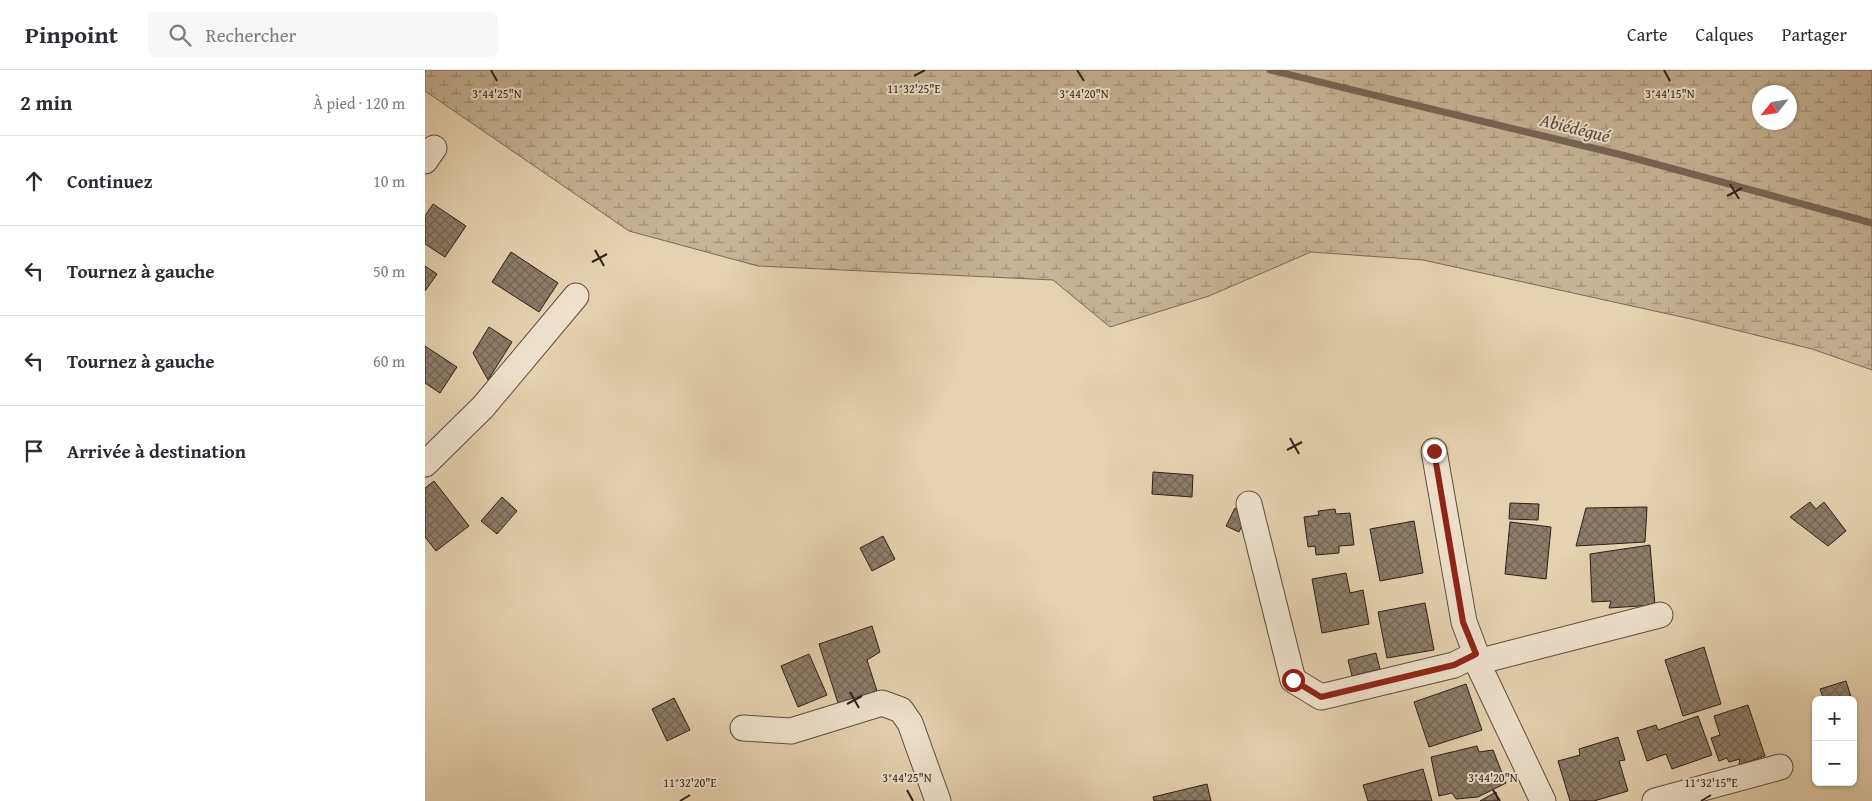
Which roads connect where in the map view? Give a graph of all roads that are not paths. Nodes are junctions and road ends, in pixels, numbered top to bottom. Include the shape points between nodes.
1 (576, 296) dead end
2 (1434, 451) dead end
3 (425, 464) edge
4 (1249, 504) dead end
5 (1660, 615) dead end
6 (1476, 658) junction
7 (743, 728) dead end
8 (1780, 767) dead end
9 (938, 801) edge
10 (1543, 801) edge
11 (1655, 801) edge

1 - 3 street via 483,407
2 - 6 street via 1463,622
4 - 6 street via 1293,680 1321,697
5 - 6 street
6 - 10 street
7 - 9 street via 791,731 882,703 901,710 910,723
8 - 11 street

